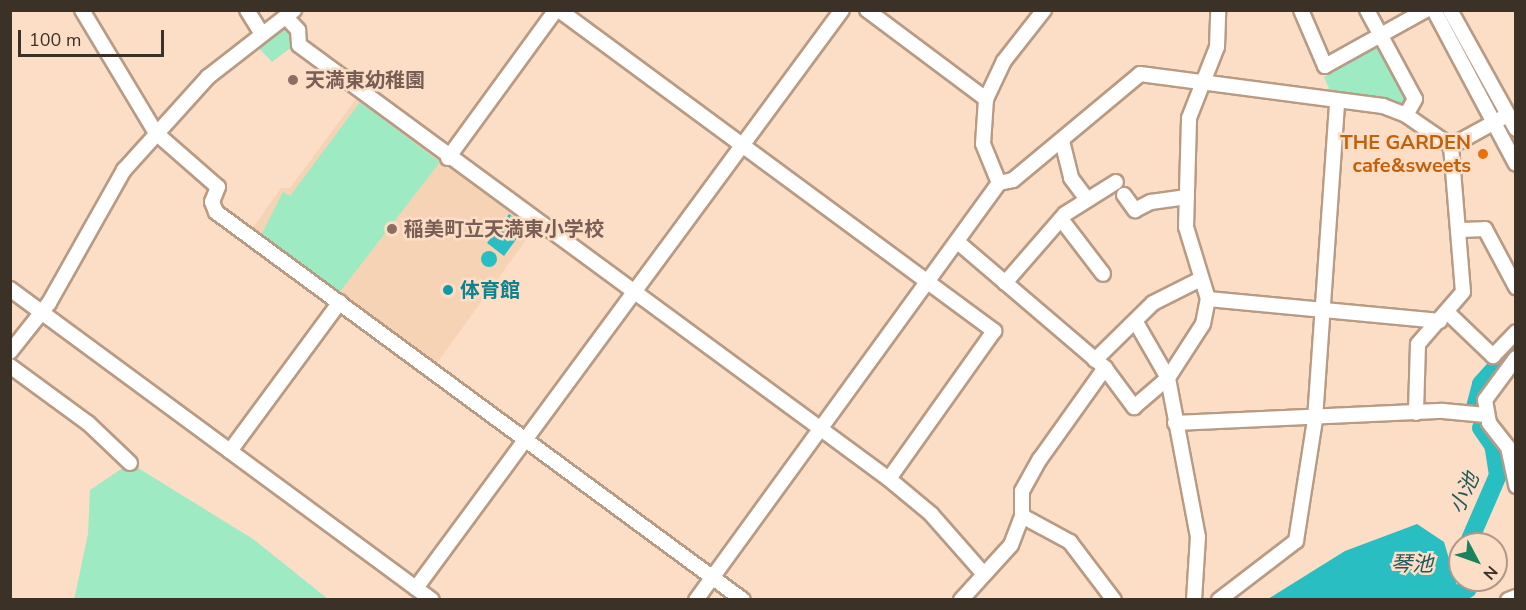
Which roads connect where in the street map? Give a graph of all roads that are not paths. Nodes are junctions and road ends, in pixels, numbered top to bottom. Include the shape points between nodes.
1 (82, 10) edge
2 (247, 10) edge
3 (558, 10) edge
4 (842, 10) edge
5 (867, 10) edge
6 (1044, 10) edge
7 (1218, 10) edge
8 (1301, 10) edge
9 (1367, 10) edge
10 (1426, 10) edge
11 (1434, 10) edge
12 (1450, 10) edge
13 (290, 14) edge
14 (262, 34) junction
15 (1380, 35) junction
16 (1200, 82) junction
17 (986, 99) junction
18 (1337, 101) junction
19 (1512, 112) edge
20 (1406, 116) junction
21 (1493, 123) junction
22 (1515, 129) edge
23 (156, 133) junction
24 (1062, 141) junction
25 (742, 144) junction
26 (1451, 146) junction
27 (448, 158) junction
28 (1515, 164) edge
29 (1116, 182) dead end
30 (999, 183) junction
31 (1124, 195) dead end
32 (1187, 197) junction
33 (1086, 198) junction
34 (1061, 219) junction
35 (1460, 230) junction
36 (960, 244) junction
37 (1103, 274) dead end
38 (1201, 279) junction
39 (930, 283) junction
40 (1005, 283) junction
41 (1515, 287) edge
42 (10, 289) edge
43 (635, 292) junction
44 (1208, 299) junction
45 (340, 302) junction
46 (1323, 309) junction
47 (42, 312) junction
48 (1443, 316) junction
49 (1137, 324) junction
50 (1515, 332) edge
51 (10, 352) edge
52 (1515, 358) edge
53 (1100, 364) junction
54 (10, 366) edge
55 (1168, 378) junction
56 (1416, 413) junction
57 (1486, 415) junction
58 (1315, 420) junction
59 (1175, 423) junction
60 (820, 429) junction
61 (524, 439) junction
62 (1512, 445) edge
63 (231, 451) junction
64 (130, 463) dead end
65 (889, 479) junction
66 (1515, 486) edge
67 (1022, 516) junction
68 (983, 573) junction
69 (713, 577) junction
70 (416, 588) junction
71 (1515, 597) edge
72 (432, 600) edge
73 (696, 600) edge
74 (743, 600) edge
75 (961, 600) edge
76 (1114, 600) edge
77 (1194, 600) edge
78 (1219, 600) edge
79 (1508, 600) edge

1 - 23 street
2 - 14 street
3 - 25 street
3 - 27 street
4 - 25 street
5 - 17 street
6 - 17 street via 1004,61
7 - 16 street via 1216,46
8 - 15 street via 1325,66
9 - 15 street
10 - 15 street
11 - 21 street
12 - 19 street
13 - 14 street
13 - 27 street via 298,30 299,45
14 - 23 street via 208,77
15 - 20 street via 1415,99
16 - 18 street
16 - 24 street via 1140,74
16 - 32 street via 1188,118
17 - 30 street via 983,144
18 - 20 street via 1383,106
18 - 46 street
19 - 21 street
19 - 22 street
20 - 26 street
21 - 26 street
21 - 28 street
23 - 45 street via 218,187 212,202 216,212
23 - 47 street via 124,170
24 - 30 street via 1013,180
24 - 33 street via 1071,178
25 - 39 street
25 - 43 street
26 - 35 street
27 - 43 street
29 - 33 street
30 - 36 street
31 - 32 street via 1135,210 1151,202
32 - 38 street via 1186,226
33 - 34 street
34 - 37 street
34 - 40 street
35 - 41 street via 1485,229
35 - 48 street via 1463,292
36 - 39 street
36 - 40 street
38 - 44 street
38 - 49 street via 1153,303
39 - 60 street
39 - 65 street via 994,331
40 - 53 street
42 - 47 street
43 - 60 street
43 - 61 street
44 - 46 street
44 - 55 street via 1203,324
45 - 61 street
45 - 63 street
46 - 48 street
46 - 58 street
47 - 51 street
47 - 63 street
48 - 50 street via 1493,356
48 - 56 street via 1418,344
49 - 53 street via 1124,337 1118,334
49 - 55 street
52 - 57 street via 1491,386
53 - 55 street via 1134,407
53 - 67 street via 1022,491
54 - 64 street via 88,423
55 - 59 street
56 - 57 street
56 - 58 street
57 - 62 street
58 - 59 street
58 - 78 street via 1296,541
59 - 77 street via 1197,537
60 - 65 street
60 - 69 street
61 - 69 street
61 - 70 street
62 - 66 street
63 - 70 street
65 - 68 street via 931,514
67 - 68 street via 1011,545
67 - 76 street via 1070,542
68 - 75 street
69 - 73 street
69 - 74 street
70 - 72 street
71 - 79 street

